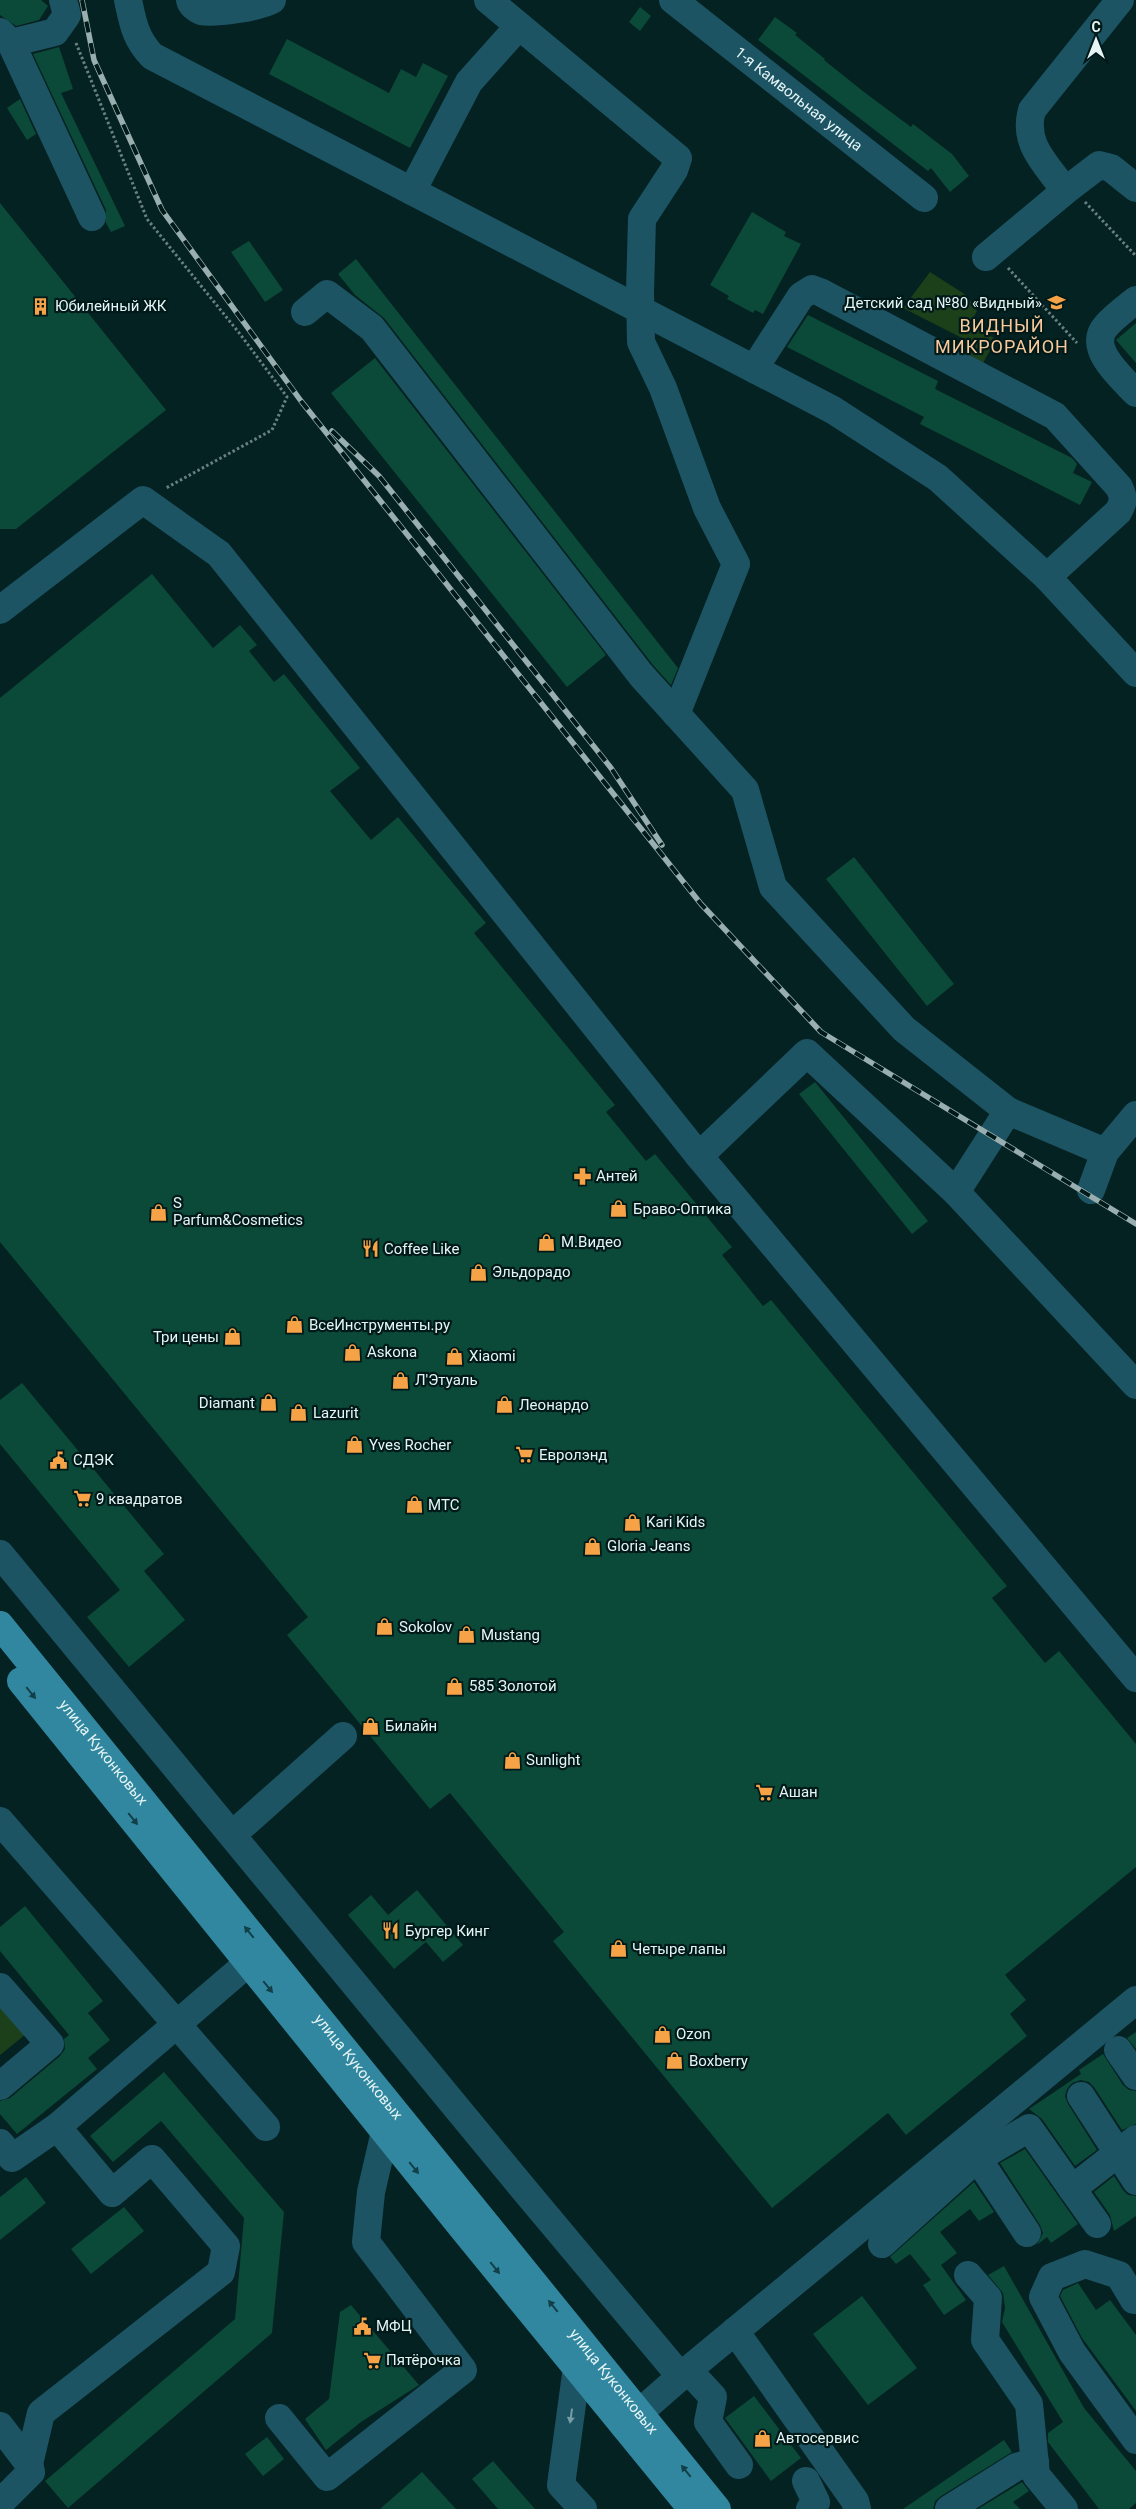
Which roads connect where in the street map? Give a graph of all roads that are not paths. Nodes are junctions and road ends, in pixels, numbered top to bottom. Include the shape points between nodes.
1 (63, 0) edge
2 (128, 0) edge
3 (190, 0) edge
4 (272, 0) edge
5 (488, 0) edge
6 (673, 0) edge
7 (1120, 0) edge
8 (519, 26) junction
9 (6, 38) edge
10 (1136, 188) edge
11 (1068, 189) junction
12 (412, 191) junction
13 (924, 198) dead end
14 (92, 217) dead end
15 (989, 254) road end
16 (1136, 300) edge
17 (640, 308) junction
18 (306, 312) dead end
19 (754, 369) junction
20 (1136, 393) edge
21 (1047, 577) junction
22 (0, 610) edge
23 (1136, 673) edge
24 (676, 714) junction
25 (1008, 1111) junction
26 (1136, 1114) edge
27 (1105, 1152) junction
28 (699, 1156) junction
29 (1091, 1190) dead end
30 (956, 1192) junction
31 (1136, 1385) edge
32 (0, 1554) edge
33 (0, 1625) edge
34 (0, 1655) edge
35 (1136, 1678) edge
36 (343, 1736) dead end
37 (232, 1835) junction
38 (5, 1838) edge
39 (248, 1963) junction
40 (0, 1987) edge
41 (1136, 2000) edge
42 (176, 2025) junction
43 (1118, 2050) dead end
44 (1136, 2076) edge
45 (0, 2086) edge
46 (1081, 2096) dead end
47 (57, 2127) junction
48 (266, 2127) dead end
49 (385, 2132) junction
50 (0, 2143) edge
51 (1127, 2146) edge
52 (967, 2154) junction
53 (1136, 2181) edge
54 (1072, 2189) junction
55 (1097, 2224) dead end
56 (1026, 2233) dead end
57 (882, 2244) dead end
58 (968, 2276) dead end
59 (1134, 2300) dead end
60 (735, 2331) junction
61 (577, 2368) junction
62 (684, 2373) junction
63 (279, 2418) dead end
64 (632, 2419) junction
65 (0, 2426) edge
66 (1136, 2440) edge
67 (1035, 2462) junction
68 (29, 2464) junction
69 (739, 2465) dead end
70 (806, 2481) dead end
71 (0, 2503) edge
72 (583, 2509) edge
73 (692, 2509) edge
74 (717, 2509) edge
75 (810, 2509) edge
76 (857, 2509) edge
77 (949, 2509) edge
78 (1064, 2509) edge

1 - 9 street via 67,15 55,32
2 - 12 street via 141,44 152,56
3 - 4 street via 191,5 200,10 212,11 260,5
5 - 8 street
6 - 13 street, 1-я Камвольная улица
7 - 11 street via 1032,110 1030,117 1029,136 1034,149
8 - 12 street via 469,82
8 - 17 street via 678,158 674,170 642,219
9 - 14 street
10 - 11 street via 1105,165 1094,167
11 - 15 street
12 - 17 street
16 - 20 street via 1105,327 1100,347 1104,357
17 - 19 street
17 - 24 street via 641,342 663,388 707,508 736,564
18 - 24 street via 327,294 372,328 641,675
19 - 21 street via 833,410 938,478
19 - 21 street via 801,296 812,289 1055,416 1124,495 1118,512
21 - 23 street
22 - 28 street via 143,500 219,554
24 - 25 street via 745,790 774,887 904,1029
25 - 27 street
25 - 30 street
26 - 27 street
27 - 29 street
28 - 30 street via 807,1053
28 - 35 street
30 - 31 street
32 - 37 street
64 -> 33 main road, улица Куконковых
34 -> 39 main road, улица Куконковых
36 - 37 street
37 - 62 street via 515,2180
38 - 42 street
39 - 42 street
39 -> 49 main road, улица Куконковых
40 - 45 street via 50,2044
41 - 52 street
42 - 47 street
42 - 48 street
43 - 44 street
46 - 51 street
47 - 50 street via 12,2158
47 - 68 street via 112,2194 152,2159 226,2246 221,2272 41,2413
49 -> 61 main road, улица Куконковых
49 - 63 street via 371,2192 366,2242 462,2370 327,2477
51 - 53 street
51 - 54 street
52 - 54 street via 1029,2128
52 - 56 street via 984,2168
52 - 57 street
52 - 60 street
54 - 55 street
58 - 67 street via 988,2298 985,2340 1029,2404
59 - 66 street via 1119,2274 1085,2264 1052,2277 1043,2297 1072,2352
60 - 62 street
60 - 76 street via 855,2501
61 - 64 main road, улица Куконковых
61 -> 72 street via 561,2485
62 - 64 street
62 - 69 street via 713,2398 708,2422
64 - 73 main road, улица Куконковых
74 -> 64 main road, улица Куконковых
65 - 68 street
67 - 77 street via 1016,2467
67 - 78 street via 1036,2475
68 - 71 street via 31,2472
70 - 75 street via 816,2502

